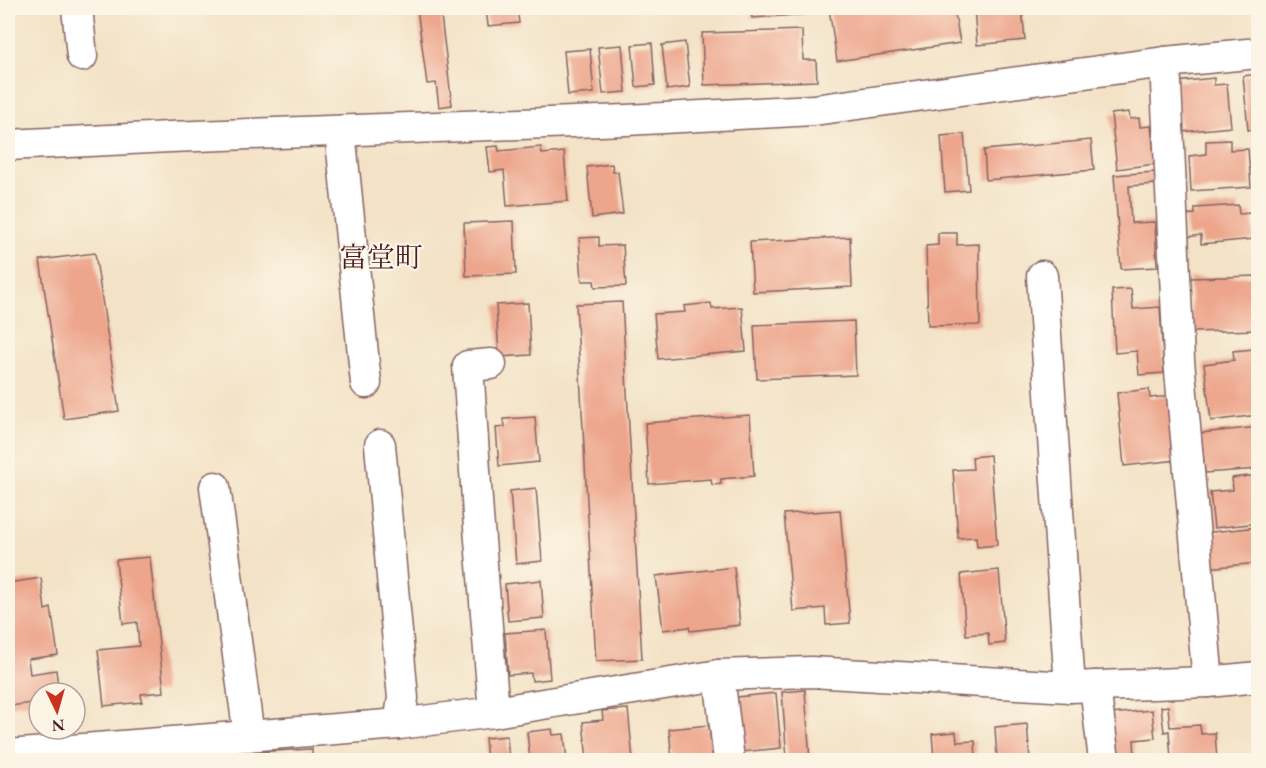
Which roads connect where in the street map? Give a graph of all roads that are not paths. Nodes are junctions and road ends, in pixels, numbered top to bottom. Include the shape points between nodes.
1 (77, 8) edge
2 (1258, 53) edge
3 (82, 56) dead end
4 (1165, 62) junction
5 (340, 131) junction
6 (8, 145) edge
7 (1042, 276) dead end
8 (491, 364) dead end
9 (366, 383) dead end
10 (380, 445) dead end
11 (215, 487) dead end
12 (719, 675) junction
13 (1258, 677) edge
14 (1208, 682) junction
15 (1083, 686) junction
16 (494, 712) junction
17 (399, 724) junction
18 (249, 736) junction
19 (8, 755) edge
20 (61, 756) edge
21 (729, 760) edge
22 (1104, 760) edge

1 - 3 street
2 - 4 street
4 - 5 street via 814,110
4 - 14 street via 1179,360
5 - 6 street
5 - 9 street
7 - 15 street
8 - 16 street via 468,366
10 - 17 street via 403,698
11 - 18 street
12 - 15 street via 811,672
12 - 16 street
12 - 21 street
13 - 14 street
14 - 15 street
15 - 22 street
16 - 17 street
17 - 18 street
18 - 20 street
19 - 20 street

